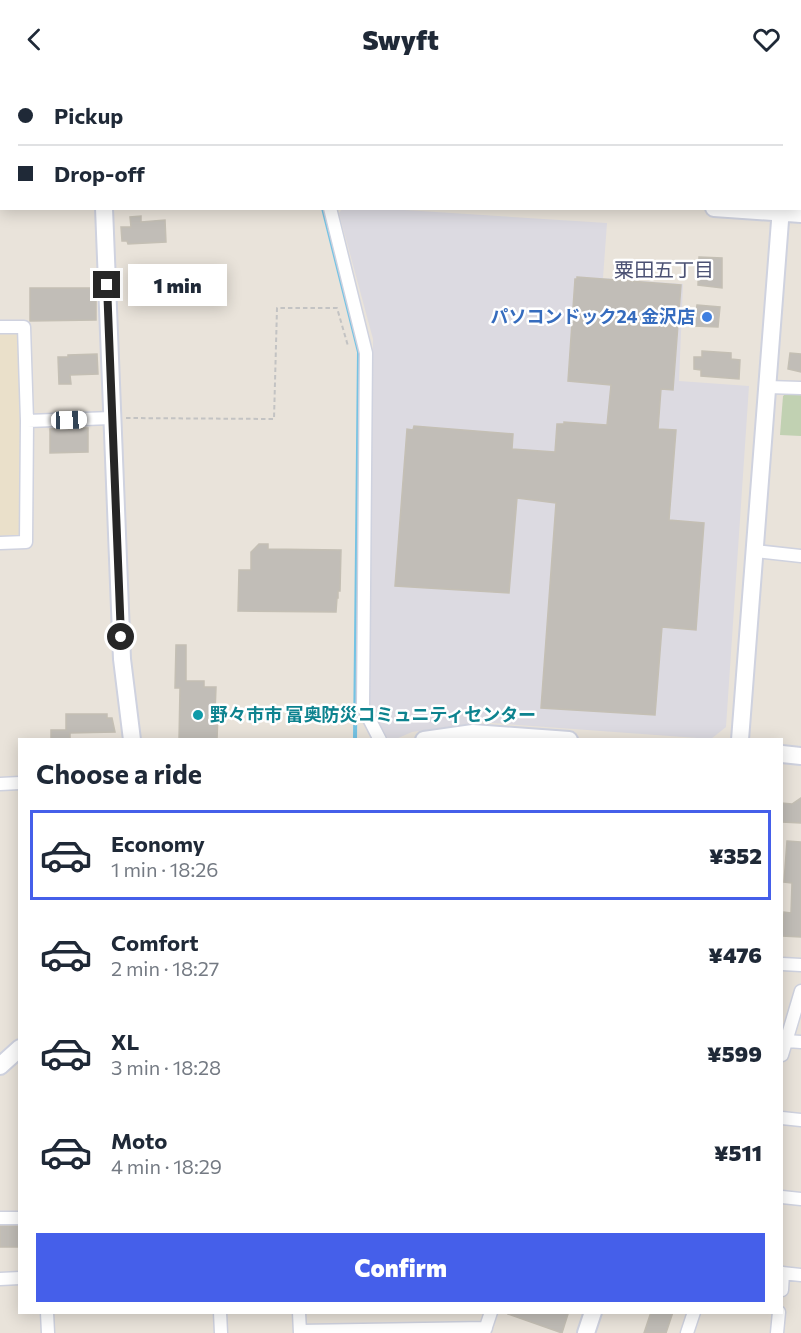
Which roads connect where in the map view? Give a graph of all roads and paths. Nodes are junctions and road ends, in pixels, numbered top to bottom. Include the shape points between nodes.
1 (104, 210) edge
2 (330, 210) edge
3 (781, 210) edge
4 (801, 214) edge
5 (0, 327) edge
6 (348, 346) dead end
7 (767, 387) junction
8 (801, 388) edge
9 (112, 418) junction
10 (27, 421) junction
11 (0, 543) edge
12 (756, 552) junction
13 (801, 556) edge
14 (132, 738) edge
15 (379, 738) edge
16 (438, 738) edge
17 (542, 738) edge
18 (740, 738) edge
19 (783, 754) edge
20 (801, 756) edge
21 (18, 783) edge
22 (0, 784) edge
23 (783, 964) edge
24 (801, 965) edge
25 (801, 991) edge
26 (787, 1041) junction
27 (801, 1042) edge
28 (18, 1050) edge
29 (783, 1052) edge
30 (0, 1066) edge
31 (783, 1118) edge
32 (801, 1120) edge
33 (783, 1197) edge
34 (801, 1199) edge
35 (0, 1218) edge
36 (18, 1218) edge
37 (783, 1273) edge
38 (801, 1275) edge
39 (18, 1278) edge
40 (0, 1279) edge
41 (47, 1314) edge
42 (220, 1314) edge
43 (299, 1314) edge
44 (490, 1314) edge
45 (592, 1314) edge
46 (693, 1314) edge
47 (779, 1314) edge
48 (485, 1330) edge
49 (300, 1332) edge
50 (48, 1333) edge
51 (221, 1333) edge
52 (586, 1333) edge
53 (687, 1333) edge
54 (777, 1333) edge

1 - 9 street
2 - 15 street via 366,353 363,707
3 - 4 street
3 - 7 street
5 - 10 street via 24,327
6 - 9 path via 338,308 277,308 274,419
7 - 8 street
7 - 12 street
9 - 10 street
9 - 14 street via 122,658
10 - 11 street via 26,542
12 - 13 street
12 - 18 street
16 - 17 street via 473,733
19 - 20 street
21 - 22 street
23 - 24 street
25 - 26 street
26 - 27 street
26 - 29 street
28 - 30 street
31 - 32 street
33 - 34 street
35 - 36 street
37 - 38 street
39 - 40 street
41 - 50 street
42 - 51 street
43 - 49 street
44 - 48 street
45 - 52 street
46 - 53 street
47 - 54 street
48 - 49 street

